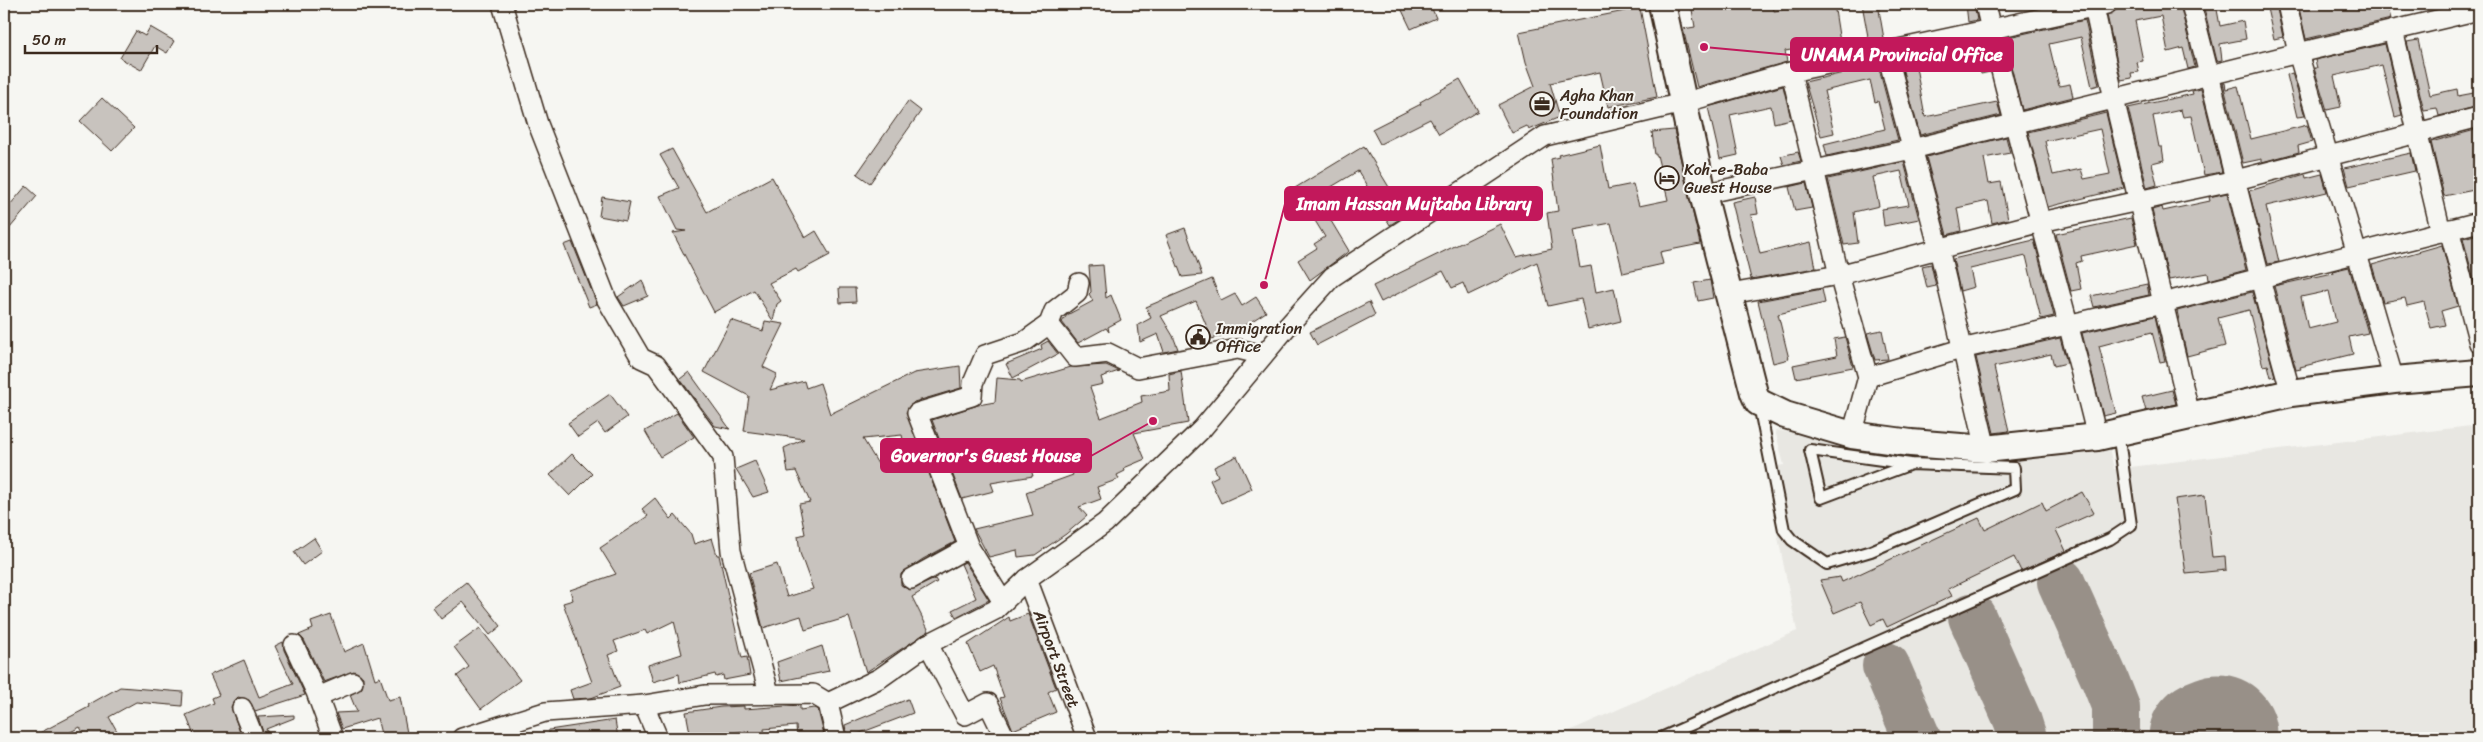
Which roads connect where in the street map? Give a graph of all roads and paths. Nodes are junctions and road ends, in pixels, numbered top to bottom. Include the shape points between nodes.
1 (502, 4) edge
2 (1662, 4) edge
3 (1985, 4) edge
4 (2191, 4) edge
5 (2287, 4) edge
6 (2100, 5) edge
7 (2479, 10) edge
8 (2434, 12) edge
9 (1991, 28) junction
10 (2393, 30) junction
11 (1886, 50) junction
12 (2298, 53) junction
13 (1792, 72) junction
14 (2210, 75) junction
15 (2114, 99) junction
16 (1683, 103) junction
17 (2479, 117) edge
18 (2014, 124) junction
19 (2416, 135) junction
20 (1912, 149) junction
21 (2330, 154) junction
22 (1815, 170) junction
23 (2236, 180) junction
24 (1703, 194) junction
25 (2139, 202) junction
26 (2041, 222) junction
27 (2479, 222) edge
28 (2445, 230) junction
29 (1939, 249) junction
30 (2356, 254) junction
31 (1839, 275) junction
32 (2259, 279) junction
33 (1079, 283) dead end
34 (1730, 294) junction
35 (2163, 303) junction
36 (1049, 324) junction
37 (2071, 325) junction
38 (2479, 343) edge
39 (1961, 349) junction
40 (1263, 355) junction
41 (2479, 373) edge
42 (1868, 377) junction
43 (2394, 380) junction
44 (2292, 393) junction
45 (1758, 402) junction
46 (2190, 415) junction
47 (2108, 434) junction
48 (1852, 435) junction
49 (1986, 449) junction
50 (1911, 464) junction
51 (969, 547) junction
52 (911, 579) dead end
53 (1027, 579) junction
54 (1003, 602) junction
55 (928, 644) junction
56 (294, 646) dead end
57 (353, 682) dead end
58 (769, 693) junction
59 (318, 697) junction
60 (828, 703) junction
61 (644, 705) junction
62 (242, 708) dead end
63 (254, 738) edge
64 (334, 738) edge
65 (462, 738) edge
66 (658, 738) edge
67 (836, 738) edge
68 (1004, 738) edge
69 (1087, 738) edge
70 (1661, 738) edge

1 - 58 street via 538,124 606,300 642,358 656,365 723,458 731,551
2 - 16 street
3 - 9 street
4 - 14 street
5 - 12 street
6 - 9 street
6 - 15 street
7 - 8 street
8 - 10 street
9 - 11 street
9 - 18 street
10 - 12 street
10 - 19 street
11 - 13 street
11 - 20 street
12 - 14 street
12 - 21 street
13 - 16 street
13 - 22 street
14 - 15 street
14 - 23 street
15 - 18 street
15 - 25 street
16 - 24 street
16 - 40 street via 1545,136 1332,277
17 - 19 street
18 - 20 street
18 - 26 street
19 - 21 street
19 - 28 street
20 - 22 street
20 - 29 street
21 - 23 street
21 - 30 street
22 - 24 street
22 - 31 street
23 - 25 street
23 - 32 street
24 - 34 street
25 - 26 street
25 - 35 street
26 - 29 street
26 - 37 street
27 - 28 street
28 - 30 street
28 - 38 street
29 - 31 street
29 - 39 street
30 - 32 street
30 - 43 street
31 - 34 street
31 - 42 street
32 - 35 street
32 - 44 street
33 - 36 street via 1077,293 1054,311
34 - 45 street
35 - 37 street
35 - 46 street
36 - 40 street via 1075,357 1108,352 1138,368 1238,349
36 - 51 street via 1024,342 985,355 973,384 972,396 917,412
37 - 39 street
37 - 47 street
39 - 42 street
39 - 49 street
40 - 53 street via 1202,429 1112,517
41 - 43 street
42 - 48 street
43 - 44 street
44 - 46 street
45 - 48 street via 1785,416
45 - 50 lane via 1784,530 1792,540 1827,564 1871,551 2015,489 2014,468
46 - 47 street
47 - 49 street
47 - 70 lane via 2131,524 2110,539
48 - 49 street
50 - 50 lane via 1821,498 1810,450 1819,451
51 - 52 street
51 - 54 street
53 - 54 street
53 - 69 street, Airport Street
54 - 55 street via 995,610
55 - 60 street via 880,678
55 - 68 street via 965,716 988,703
56 - 59 street
57 - 59 street
58 - 60 street via 813,694
58 - 61 street via 705,695
59 - 64 street
60 - 67 street
61 - 65 street via 545,712
61 - 66 street
62 - 63 street

